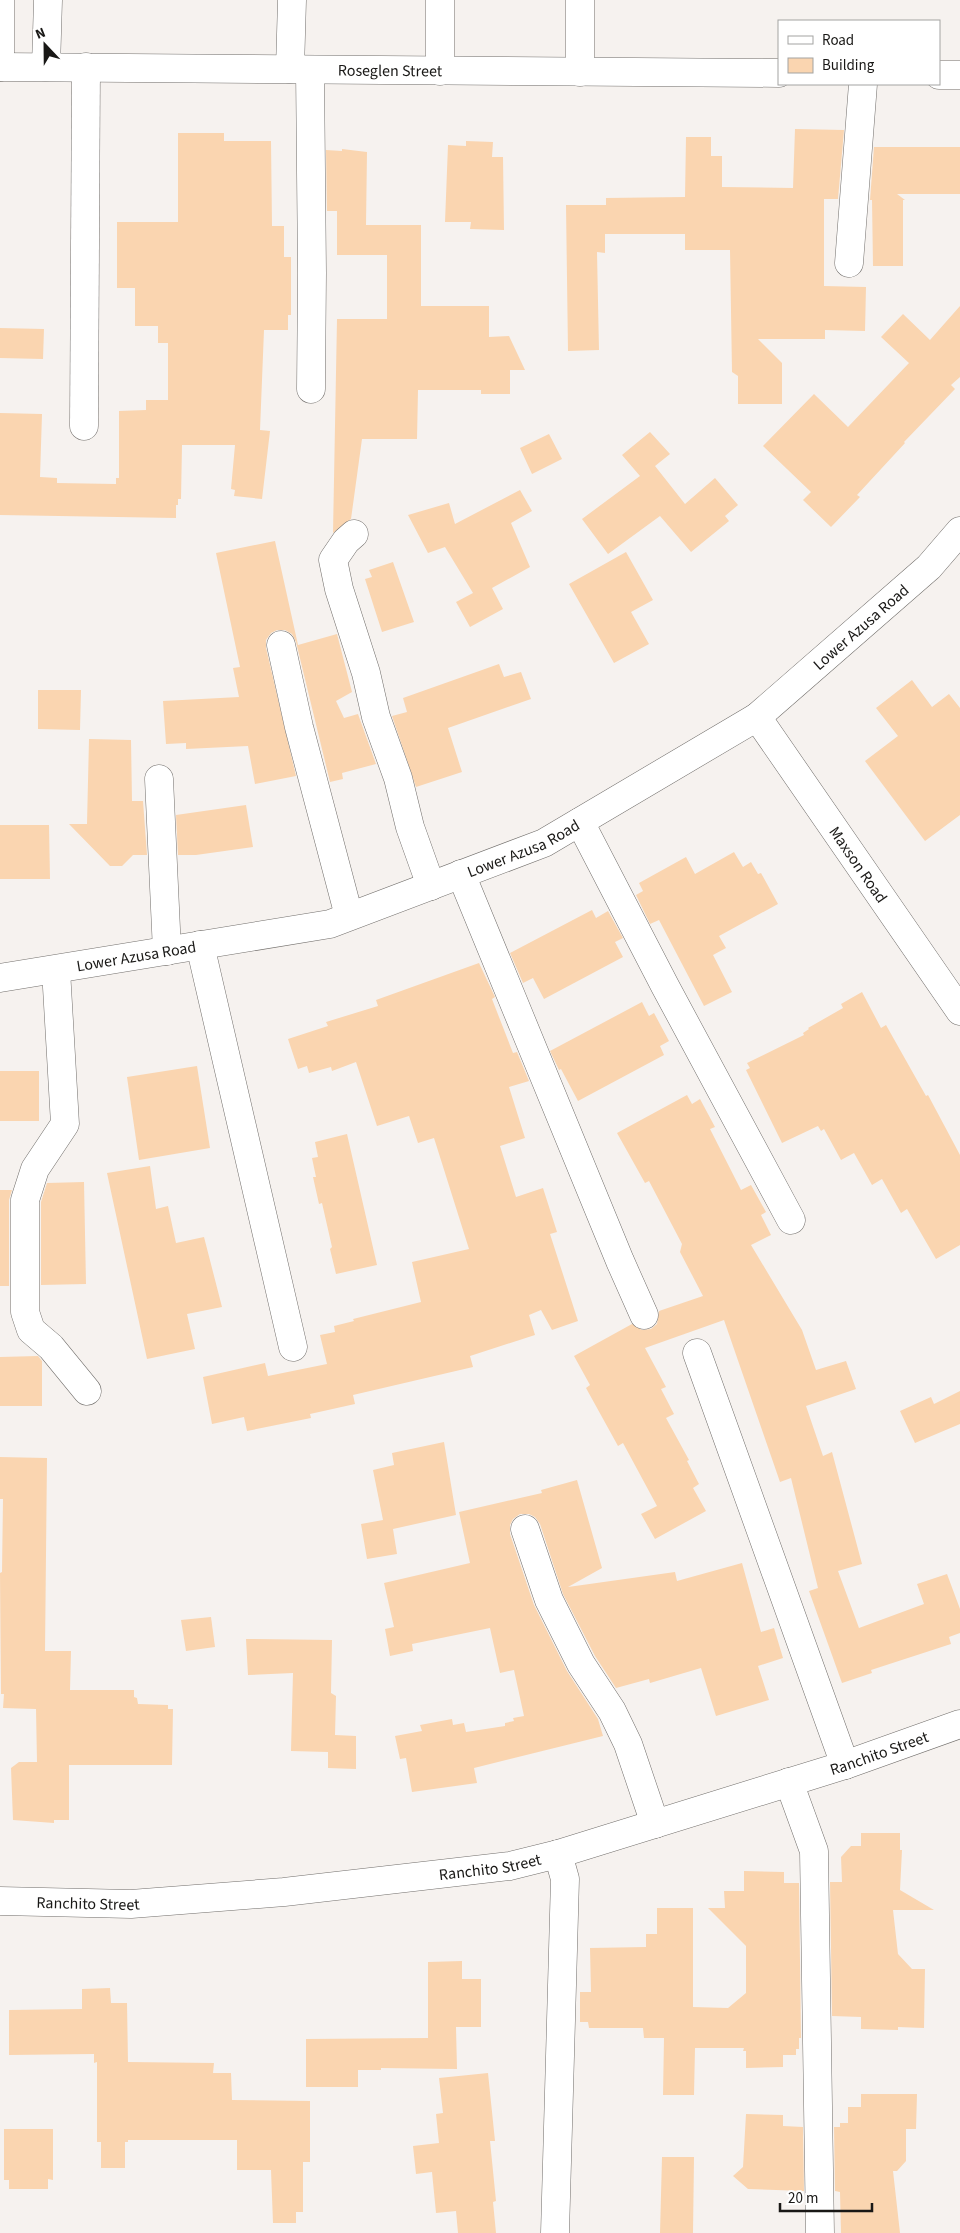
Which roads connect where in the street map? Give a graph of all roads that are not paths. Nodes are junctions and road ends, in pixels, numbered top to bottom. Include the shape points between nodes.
1 (0, 0) edge
2 (48, 0) edge
3 (292, 0) edge
4 (440, 0) edge
5 (580, 0) edge
6 (0, 67) edge
7 (46, 67) junction
8 (86, 68) junction
9 (300, 70) junction
10 (440, 71) junction
11 (580, 72) junction
12 (778, 73) edge
13 (940, 75) edge
14 (960, 75) edge
15 (863, 85) edge
16 (849, 262) dead end
17 (311, 389) dead end
18 (84, 426) dead end
19 (960, 531) edge
20 (354, 534) dead end
21 (282, 645) dead end
22 (757, 717) junction
23 (160, 780) dead end
24 (580, 822) junction
25 (461, 874) junction
26 (431, 886) junction
27 (349, 916) junction
28 (200, 945) junction
29 (167, 951) junction
30 (56, 970) junction
31 (0, 978) edge
32 (958, 1003) edge
33 (791, 1220) dead end
34 (644, 1315) dead end
35 (293, 1347) dead end
36 (697, 1353) dead end
37 (87, 1391) dead end
38 (525, 1529) dead end
39 (960, 1724) edge
40 (846, 1765) junction
41 (789, 1782) junction
42 (655, 1824) junction
43 (558, 1854) junction
44 (0, 1901) edge
45 (555, 2233) edge
46 (820, 2233) edge

1 - 6 street
2 - 7 street
3 - 9 street
4 - 10 street
5 - 11 street
6 - 7 street, Roseglen Street
7 - 8 street, Roseglen Street
8 - 9 street, Roseglen Street
8 - 18 street
9 - 10 street, Roseglen Street
9 - 17 street via 312,273
10 - 11 street, Roseglen Street
11 - 12 street, Roseglen Street
13 - 14 street
15 - 16 street
19 - 22 street, Lower Azusa Road via 929,567
20 - 26 street via 332,560 338,589
21 - 27 street via 299,727
22 - 24 street, Lower Azusa Road
22 - 32 street, Maxson Road
23 - 29 street
24 - 25 street, Lower Azusa Road via 544,843
24 - 33 street
25 - 26 street, Lower Azusa Road
25 - 34 street
26 - 27 street, Lower Azusa Road
27 - 28 street, Lower Azusa Road via 330,924
28 - 29 street, Lower Azusa Road
28 - 35 street
29 - 30 street, Lower Azusa Road
30 - 31 street, Lower Azusa Road
30 - 37 street via 65,1124 36,1169 25,1200 25,1312 32,1330 51,1347
36 - 40 street
38 - 42 street via 549,1600 581,1664 612,1711 628,1744
39 - 40 street, Ranchito Street
40 - 41 street, Ranchito Street
41 - 42 street, Ranchito Street
41 - 46 street via 814,1851
42 - 43 street, Ranchito Street
43 - 44 street, Ranchito Street via 510,1866 284,1892 131,1904
43 - 45 street via 564,1879

